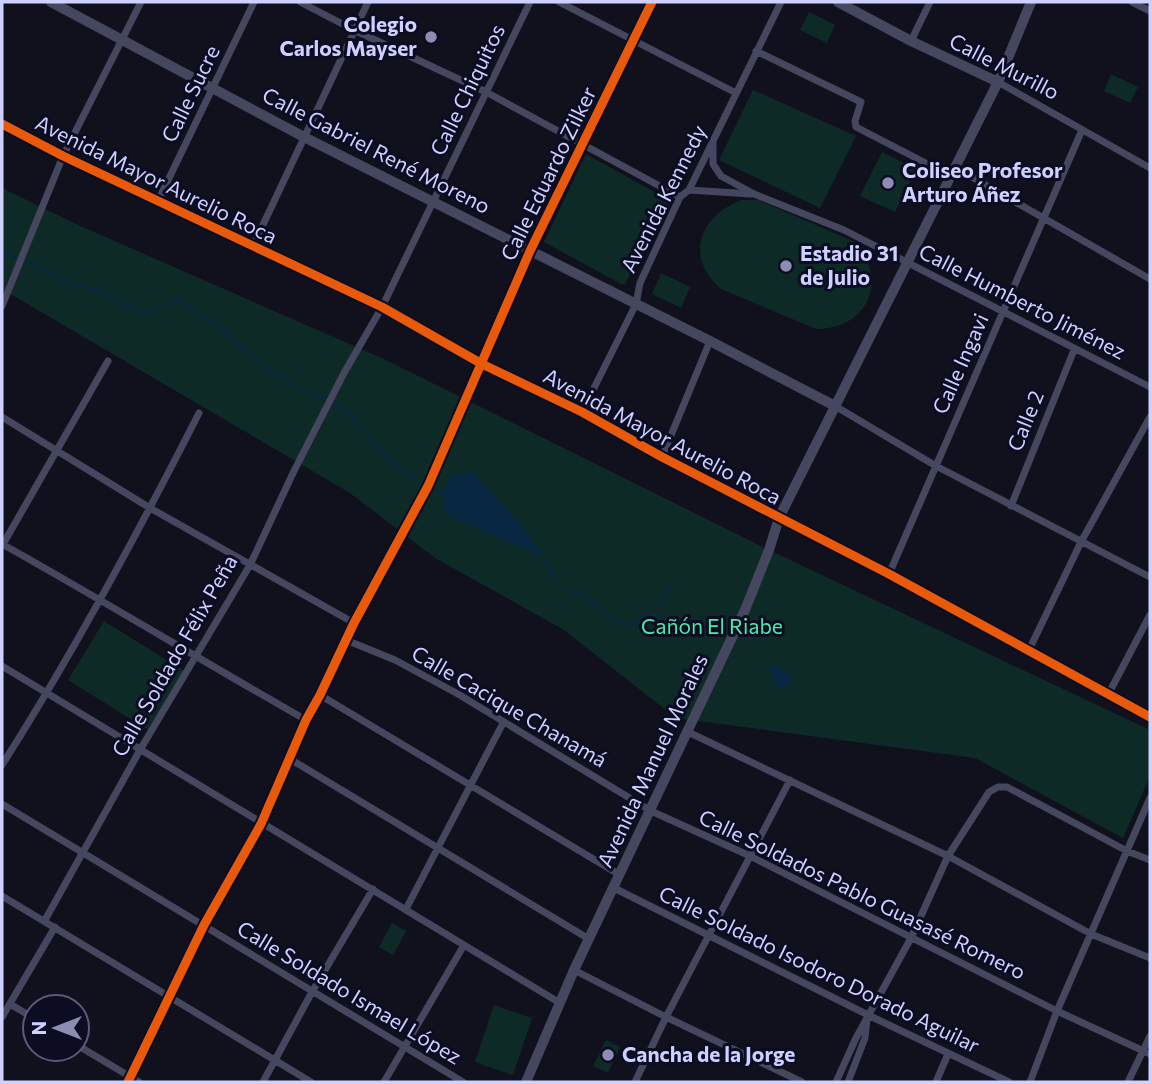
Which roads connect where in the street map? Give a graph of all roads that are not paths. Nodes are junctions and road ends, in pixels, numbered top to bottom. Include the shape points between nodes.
1 (51, 2) edge
2 (141, 2) edge
3 (254, 2) edge
4 (300, 2) edge
5 (368, 2) edge
6 (530, 2) edge
7 (559, 2) edge
8 (652, 2) edge
9 (781, 2) edge
10 (838, 2) edge
11 (930, 2) edge
12 (1031, 2) edge
13 (1132, 2) edge
14 (1150, 11) edge
15 (354, 30) junction
16 (122, 40) junction
17 (632, 40) junction
18 (911, 41) junction
19 (756, 51) junction
20 (998, 82) junction
21 (213, 88) junction
22 (486, 92) junction
23 (736, 93) junction
24 (2, 124) edge
25 (1082, 130) junction
26 (304, 137) junction
27 (713, 141) junction
28 (584, 144) junction
29 (62, 156) junction
30 (1150, 168) edge
31 (953, 173) junction
32 (689, 190) junction
33 (754, 194) junction
34 (680, 197) junction
35 (158, 201) junction
36 (433, 202) junction
37 (1043, 219) junction
38 (253, 246) junction
39 (530, 251) junction
40 (907, 262) junction
41 (1150, 279) edge
42 (636, 304) junction
43 (2, 306) edge
44 (382, 307) junction
45 (1003, 313) junction
46 (710, 341) junction
47 (1074, 350) junction
48 (108, 360) dead end
49 (482, 364) junction
50 (1150, 387) edge
51 (332, 396) joint
52 (835, 406) junction
53 (582, 412) junction
54 (199, 413) dead end
55 (2, 417) edge
56 (1150, 417) edge
57 (57, 451) junction
58 (662, 457) junction
59 (936, 466) junction
60 (1011, 506) junction
61 (150, 508) junction
62 (779, 518) junction
63 (1081, 542) junction
64 (2, 545) edge
65 (250, 565) junction
66 (888, 574) junction
67 (1150, 577) edge
68 (100, 598) junction
69 (1150, 615) edge
70 (354, 623) junction
71 (346, 640) junction
72 (1029, 650) junction
73 (197, 658) junction
74 (2, 666) edge
75 (48, 692) junction
76 (1109, 693) junction
77 (320, 695) junction
78 (1150, 717) edge
79 (306, 720) junction
80 (503, 723) junction
81 (686, 731) junction
82 (140, 750) junction
83 (290, 759) junction
84 (2, 765) edge
85 (790, 780) junction
86 (470, 785) junction
87 (1150, 798) edge
88 (2, 804) edge
89 (651, 811) junction
90 (261, 824) junction
91 (438, 847) junction
92 (1128, 851) junction
93 (83, 853) junction
94 (750, 856) junction
95 (948, 856) junction
96 (1150, 860) edge
97 (620, 875) junction
98 (614, 888) junction
99 (373, 889) junction
100 (2, 896) edge
101 (406, 909) junction
102 (45, 920) junction
103 (204, 925) junction
104 (55, 927) junction
105 (1091, 933) junction
106 (709, 934) junction
107 (911, 938) junction
108 (589, 939) junction
109 (464, 945) junction
110 (1150, 958) edge
111 (574, 970) junction
112 (312, 992) junction
113 (169, 996) junction
114 (560, 1003) junction
115 (10, 1004) junction
116 (21, 1011) edge
117 (1057, 1011) junction
118 (868, 1015) junction
119 (2, 1017) edge
120 (666, 1017) junction
121 (1150, 1035) edge
122 (404, 1046) junction
123 (1147, 1052) edge
124 (91, 1054) edge
125 (948, 1054) junction
126 (275, 1061) junction
127 (130, 1080) edge
128 (139, 1082) edge
129 (263, 1082) edge
130 (311, 1082) edge
131 (384, 1082) edge
132 (463, 1082) edge
133 (526, 1082) edge
134 (635, 1082) edge
135 (802, 1082) edge
136 (836, 1082) edge
137 (848, 1082) edge
138 (936, 1082) edge
139 (1009, 1082) edge
140 (1030, 1082) edge
141 (1128, 1082) edge

1 - 16 street, Calle Gabriel René Moreno
2 - 16 street
3 - 21 street, Calle Sucre
4 - 15 street
5 - 15 street
6 - 22 street, Calle Chiquitos
7 - 17 street
8 - 17 street, Calle Eduardo Zilker
9 - 19 street, Avenida Kennedy
10 - 18 street, Calle Murillo
11 - 18 street
12 - 20 street, Avenida Manuel Morales
13 - 14 street
15 - 22 street
15 - 26 street
16 - 21 street, Calle Gabriel René Moreno
16 - 29 street
17 - 23 street
17 - 28 street, Calle Eduardo Zilker
18 - 20 street, Calle Murillo
19 - 23 street, Avenida Kennedy
19 - 31 street via 861,102 856,127
20 - 25 street, Calle Murillo
20 - 31 street, Avenida Manuel Morales
21 - 26 street, Calle Gabriel René Moreno
21 - 35 street, Calle Sucre
22 - 28 street
22 - 36 street, Calle Chiquitos
23 - 27 street, Avenida Kennedy
24 - 29 street, Avenida Mayor Aurelio Roca
25 - 30 street, Calle Murillo
25 - 37 street, Calle Ingavi
26 - 36 street, Calle Gabriel René Moreno
26 - 38 street
27 - 32 street, Avenida Kennedy
27 - 33 street, Calle Humberto Jiménez via 713,163 721,176
28 - 34 street
28 - 39 street, Calle Eduardo Zilker
29 - 35 street, Avenida Mayor Aurelio Roca
29 - 43 street
31 - 37 street via 963,172
31 - 40 street, Avenida Manuel Morales
32 - 33 street
32 - 34 street, Avenida Kennedy
33 - 40 street, Calle Humberto Jiménez via 844,230
34 - 42 street, Avenida Kennedy via 640,283
35 - 38 street, Avenida Mayor Aurelio Roca
36 - 39 street, Calle Gabriel René Moreno
36 - 44 street, Calle Chiquitos
37 - 41 street
37 - 45 street, Calle Ingavi
38 - 44 street, Avenida Mayor Aurelio Roca
39 - 42 street, Calle Gabriel René Moreno
39 - 49 street, Calle Eduardo Zilker
40 - 45 street, Calle Humberto Jiménez
40 - 52 street, Avenida Manuel Morales
42 - 46 street, Calle Gabriel René Moreno
42 - 53 street, Avenida Kennedy
44 - 49 street, Avenida Mayor Aurelio Roca
44 - 51 street, Calle Chiquitos
45 - 47 street, Calle Humberto Jiménez
45 - 59 street, Calle Ingavi
46 - 52 street, Calle Gabriel René Moreno
46 - 58 street
47 - 50 street, Calle Humberto Jiménez
47 - 60 street, Calle 2
48 - 57 street
49 - 53 street, Avenida Mayor Aurelio Roca
49 - 70 street, Calle Eduardo Zilker via 428,486
51 - 65 street, Calle Soldado Félix Peña
52 - 59 street
52 - 62 street, Avenida Manuel Morales
53 - 58 street, Avenida Mayor Aurelio Roca
54 - 61 street
55 - 57 street
56 - 63 street
57 - 61 street
57 - 64 street
58 - 62 street, Avenida Mayor Aurelio Roca
59 - 60 street
59 - 66 street, Calle Ingavi
60 - 63 street
61 - 65 street
61 - 68 street
62 - 66 street, Avenida Mayor Aurelio Roca
62 - 81 street, Avenida Manuel Morales via 746,610
63 - 67 street
63 - 72 street
64 - 68 street
65 - 70 street
65 - 73 street, Calle Soldado Félix Peña
66 - 72 street, Avenida Mayor Aurelio Roca
68 - 73 street
68 - 75 street
69 - 76 street
70 - 71 street, Calle Eduardo Zilker
71 - 77 street, Calle Eduardo Zilker
71 - 80 street, Calle Cacique Chanamá via 395,660
72 - 76 street, Avenida Mayor Aurelio Roca
73 - 79 street
73 - 82 street, Calle Soldado Félix Peña
74 - 75 street
75 - 82 street
75 - 84 street
76 - 78 street, Avenida Mayor Aurelio Roca
77 - 79 street, Calle Eduardo Zilker
77 - 86 street
79 - 83 street, Calle Eduardo Zilker
80 - 86 street
80 - 89 street, Calle Cacique Chanamá
81 - 85 street
81 - 89 street, Avenida Manuel Morales
82 - 90 street
82 - 93 street, Calle Soldado Félix Peña
83 - 90 street, Calle Eduardo Zilker
83 - 91 street
85 - 94 street
85 - 95 street
86 - 91 street
86 - 97 street
87 - 92 street
88 - 93 street, Calle Soldado Ismael López
89 - 94 street, Calle Soldados Pablo Guasasé Romero
89 - 97 street, Avenida Manuel Morales
90 - 99 street
90 - 103 street, Calle Eduardo Zilker
91 - 101 street
91 - 108 street
92 - 95 street via 998,787 989,792
92 - 96 street
92 - 105 street
93 - 102 street, Calle Soldado Félix Peña
93 - 103 street, Calle Soldado Ismael López
94 - 106 street
94 - 107 street, Calle Soldados Pablo Guasasé Romero
95 - 105 street
95 - 107 street
97 - 98 street, Avenida Manuel Morales
98 - 106 street, Calle Soldado Isodoro Dorado Aguilar
98 - 108 street, Avenida Manuel Morales
99 - 101 street
99 - 112 street
100 - 102 street
101 - 109 street
102 - 104 street
103 - 112 street, Calle Soldado Ismael López
103 - 113 street, Calle Eduardo Zilker
104 - 113 street
104 - 115 street
105 - 110 street
105 - 117 street
106 - 118 street, Calle Soldado Isodoro Dorado Aguilar
106 - 120 street
107 - 117 street, Calle Soldados Pablo Guasasé Romero
107 - 118 street
108 - 111 street, Avenida Manuel Morales
109 - 114 street
109 - 122 street
111 - 114 street, Avenida Manuel Morales
111 - 120 street
112 - 122 street, Calle Soldado Ismael López
112 - 126 street
113 - 126 street
113 - 127 street, Calle Eduardo Zilker
114 - 133 street, Avenida Manuel Morales
115 - 116 street
115 - 119 street
117 - 123 street, Calle Soldados Pablo Guasasé Romero
117 - 140 street
118 - 125 street, Calle Soldado Isodoro Dorado Aguilar
118 - 136 street
118 - 137 street via 865,1038
120 - 134 street
120 - 135 street
121 - 123 street
122 - 131 street
122 - 132 street, Calle Soldado Ismael López
123 - 141 street
124 - 127 street
125 - 138 street
125 - 139 street, Calle Soldado Isodoro Dorado Aguilar
126 - 129 street
126 - 130 street
127 - 128 street

